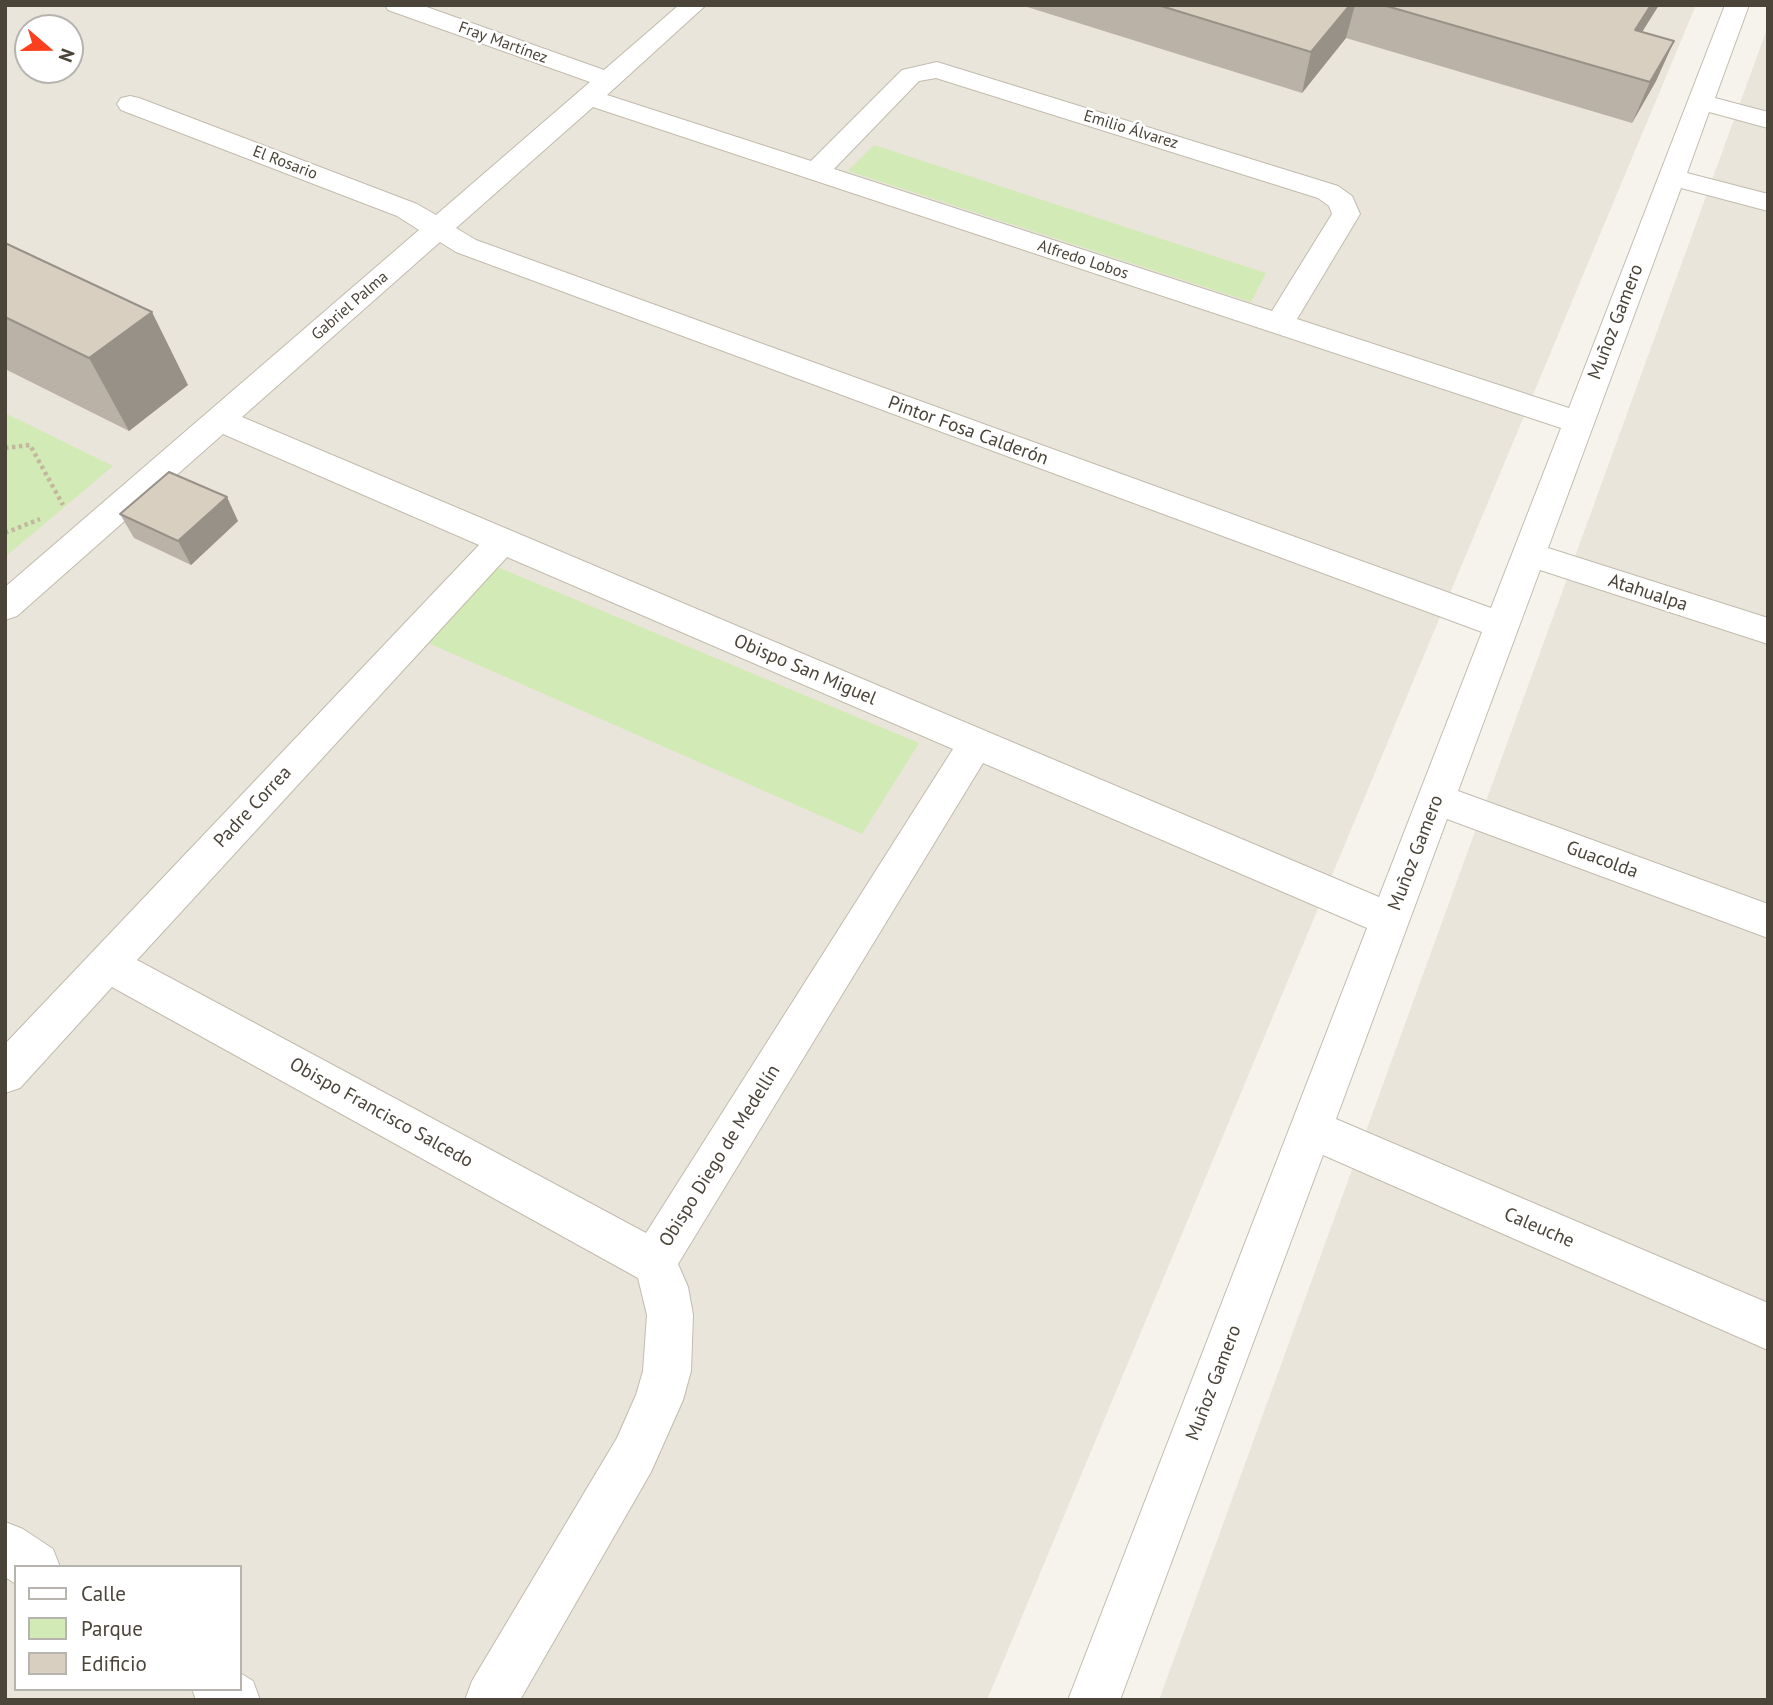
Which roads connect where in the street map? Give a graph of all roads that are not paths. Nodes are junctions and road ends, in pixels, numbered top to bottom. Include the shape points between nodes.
1 (397, 5) edge
2 (694, 5) edge
3 (1737, 5) edge
4 (598, 89) junction
5 (1700, 102) junction
6 (130, 104) dead end
7 (1768, 120) edge
8 (816, 172) junction
9 (1672, 177) junction
10 (1768, 202) edge
11 (438, 229) junction
12 (1279, 324) junction
13 (219, 420) junction
14 (1578, 422) junction
15 (502, 541) junction
16 (1529, 554) junction
17 (5, 607) edge
18 (1502, 626) junction
19 (1768, 631) edge
20 (976, 743) junction
21 (1436, 799) junction
22 (1390, 920) junction
23 (1768, 921) edge
24 (108, 964) junction
25 (5, 1074) edge
26 (1311, 1129) junction
27 (654, 1262) junction
28 (1768, 1327) edge
29 (5, 1547) edge
30 (32, 1565) edge
31 (491, 1700) edge
32 (1094, 1700) edge

1 - 4 street, Fray Martínez
2 - 4 street, Gabriel Palma
3 - 5 street, Muñoz Gamero
4 - 8 street, Alfredo Lobos
4 - 11 street, Gabriel Palma
5 - 7 street
5 - 9 street, Muñoz Gamero
6 - 11 street, El Rosario via 407,210
8 - 12 street, Alfredo Lobos
8 - 12 street, Emilio Álvarez via 911,75 937,70 1328,192 1342,202 1346,214
9 - 10 street
9 - 14 street, Muñoz Gamero
11 - 13 street, Gabriel Palma
11 - 18 street, Pintor Fosa Calderón via 479,251
12 - 14 street, Alfredo Lobos
13 - 15 street, Obispo San Miguel
13 - 17 street, Gabriel Palma
14 - 16 street, Muñoz Gamero
15 - 20 street, Obispo San Miguel
15 - 24 street, Padre Correa
16 - 18 street, Muñoz Gamero
16 - 19 street, Atahualpa
18 - 21 street, Muñoz Gamero
20 - 22 street, Obispo San Miguel
20 - 27 street, Obispo Diego de Medellín
21 - 22 street, Muñoz Gamero
21 - 23 street, Guacolda
22 - 26 street, Muñoz Gamero
24 - 25 street, Padre Correa
24 - 27 street, Obispo Francisco Salcedo
26 - 28 street, Caleuche
26 - 32 street, Muñoz Gamero
27 - 31 street, Obispo Diego de Medellín via 670,1315 668,1362 659,1400 634,1455
29 - 30 street

